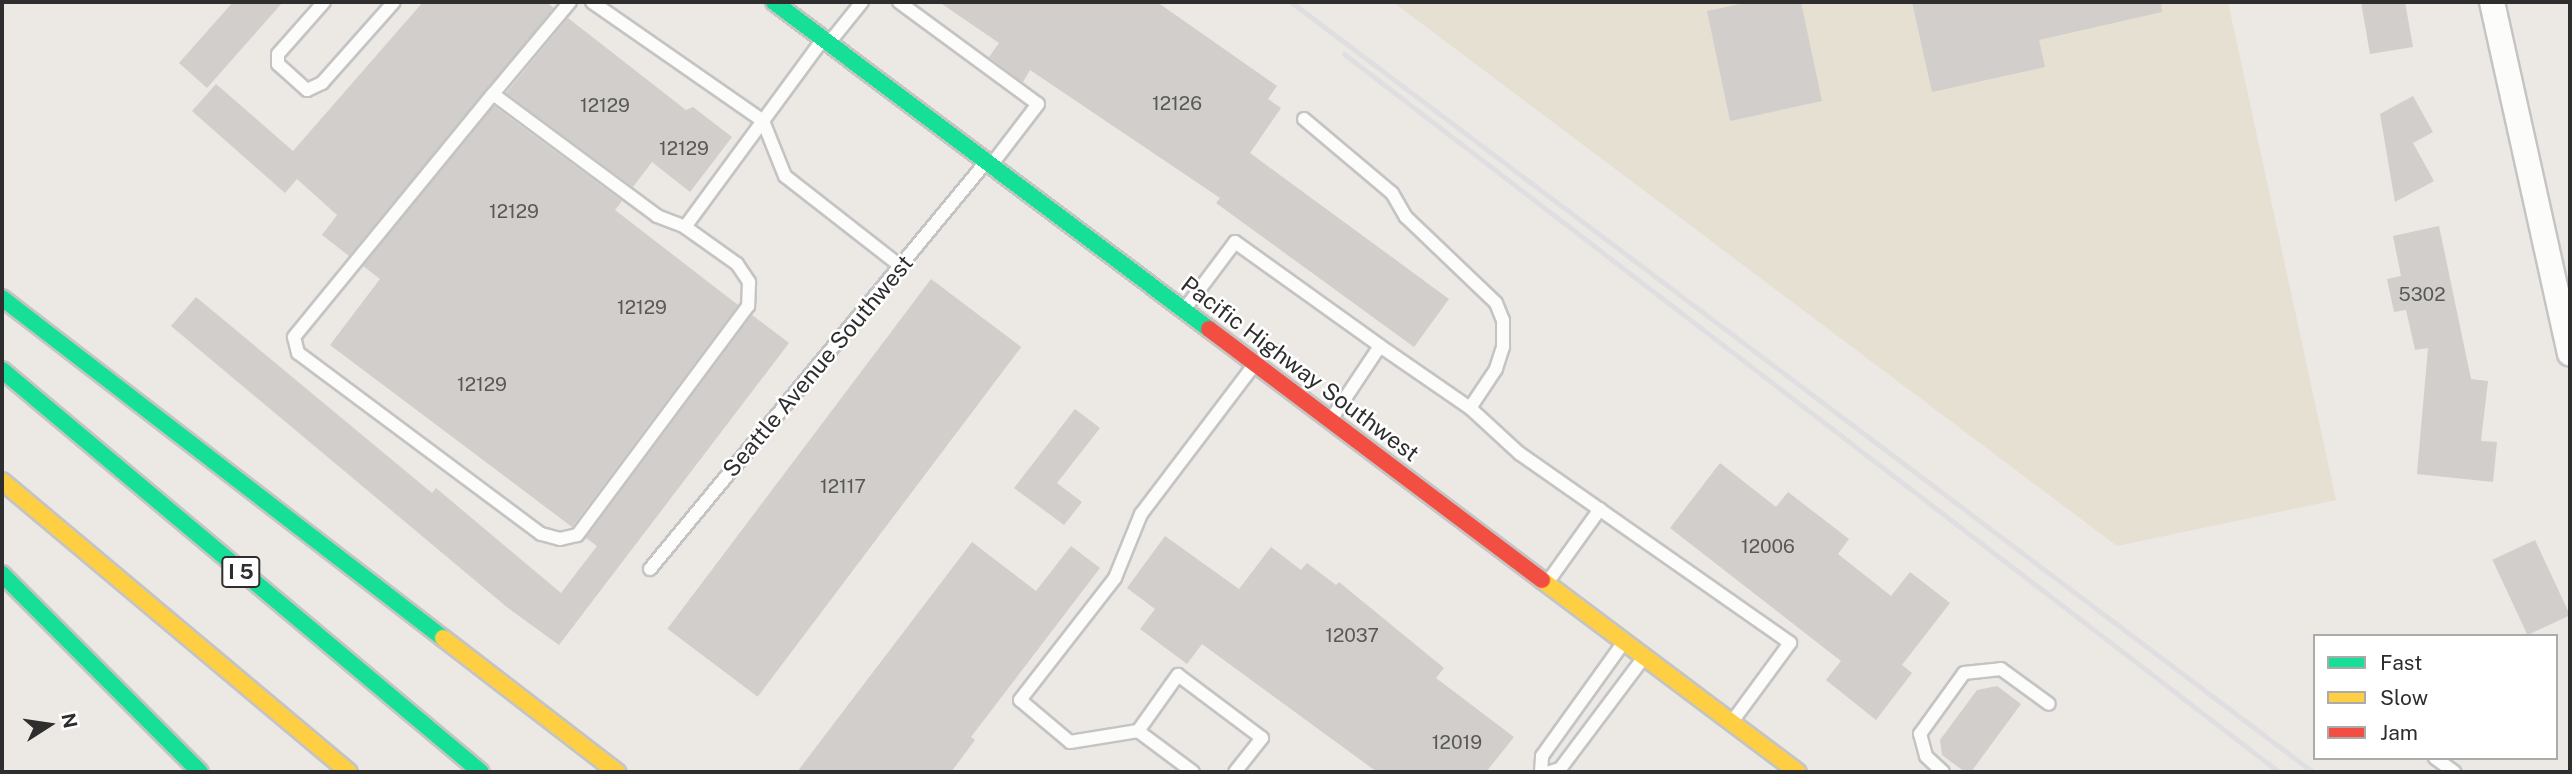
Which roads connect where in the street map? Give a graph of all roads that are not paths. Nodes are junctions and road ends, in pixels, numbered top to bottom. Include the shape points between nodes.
1 (324, 2) edge
2 (394, 2) edge
3 (570, 2) edge
4 (592, 2) edge
5 (774, 2) edge
6 (862, 2) edge
7 (899, 2) edge
8 (2492, 2) edge
9 (826, 41) junction
10 (493, 94) junction
11 (1304, 119) dead end
12 (763, 121) junction
13 (989, 163) junction
14 (685, 227) junction
15 (900, 266) junction
16 (2, 298) edge
17 (2566, 305) edge
18 (1184, 310) junction
19 (1380, 346) junction
20 (2570, 353) edge
21 (1255, 364) junction
22 (2, 370) edge
23 (1470, 408) junction
24 (1331, 420) junction
25 (2, 481) edge
26 (1600, 509) junction
27 (650, 569) dead end
28 (2, 574) edge
29 (1546, 583) junction
30 (1624, 642) junction
31 (1644, 656) junction
32 (2049, 704) dead end
33 (1731, 722) junction
34 (1139, 731) junction
35 (2438, 760) edge
36 (200, 772) edge
37 (349, 772) edge
38 (481, 772) edge
39 (617, 772) edge
40 (1193, 772) edge
41 (1235, 772) edge
42 (1541, 772) edge
43 (1550, 772) edge
44 (1798, 772) edge
45 (1943, 772) edge
46 (2454, 772) edge

1 - 2 lane via 278,54 278,64 307,90 322,83
3 - 10 lane
4 - 12 lane
5 - 9 main road, Pacific Highway Southwest
6 - 9 lane
7 - 13 lane, Seattle Avenue Southwest via 1038,104
8 - 17 street
9 - 12 lane
9 - 13 main road, Pacific Highway Southwest
10 - 14 lane via 657,216
10 - 14 lane via 294,337 298,353 541,534 560,539 577,535 748,306 748,282 737,264
11 - 23 lane via 1392,193 1406,217 1496,303 1503,320 1503,347 1496,369
12 - 14 lane
12 - 15 lane via 785,176
13 - 15 lane, Seattle Avenue Southwest
13 - 18 main road, Pacific Highway Southwest
15 - 27 lane, Seattle Avenue Southwest
16 - 39 main road
17 - 20 street
18 - 19 lane via 1236,242
18 - 21 main road, Pacific Highway Southwest
19 - 23 lane
19 - 24 lane
21 - 24 main road, Pacific Highway Southwest
21 - 34 lane via 1141,514 1115,578 1020,700 1070,742
22 - 38 main road, I 5
23 - 26 lane via 1520,453
24 - 29 main road, Pacific Highway Southwest
25 - 37 main road
26 - 29 lane
26 - 33 lane via 1790,643
28 - 36 main road
29 - 30 main road, Pacific Highway Southwest
30 - 31 main road, Pacific Highway Southwest
30 - 42 lane via 1542,756
31 - 33 main road, Pacific Highway Southwest
31 - 43 lane via 1560,769
32 - 45 lane via 2001,669 1964,673 1920,734 1926,757
33 - 44 main road, Pacific Highway Southwest
34 - 40 lane
34 - 41 lane via 1178,675 1262,738
35 - 46 lane

